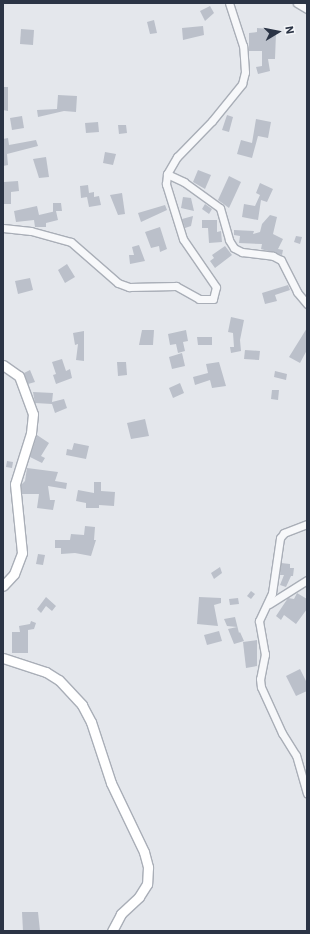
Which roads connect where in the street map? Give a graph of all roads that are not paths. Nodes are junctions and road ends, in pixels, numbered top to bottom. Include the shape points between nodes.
1 (229, 3) edge
2 (297, 3) edge
3 (307, 9) edge
4 (167, 174) junction
5 (3, 228) edge
6 (307, 304) edge
7 (3, 365) edge
8 (307, 524) edge
9 (307, 580) edge
10 (3, 586) edge
11 (269, 604) junction
12 (3, 658) edge
13 (307, 793) edge
14 (112, 931) edge

1 - 4 street via 243,46 245,72 242,84 212,121 177,157
2 - 3 street
4 - 5 street via 166,184 183,239 216,287 216,294 207,301 176,286 129,286 118,283 71,242 38,233
4 - 6 street via 184,182 220,208 229,240 234,248 281,260 297,292
7 - 10 main road via 20,376 33,414 31,433 15,484 22,553 14,574
8 - 11 street via 284,533 280,538
9 - 11 street
11 - 13 street via 259,621 265,654 261,687 288,745 296,755
12 - 14 main road via 46,672 59,680 82,706 99,743 111,783 146,859 149,876 147,884 139,897 121,914

